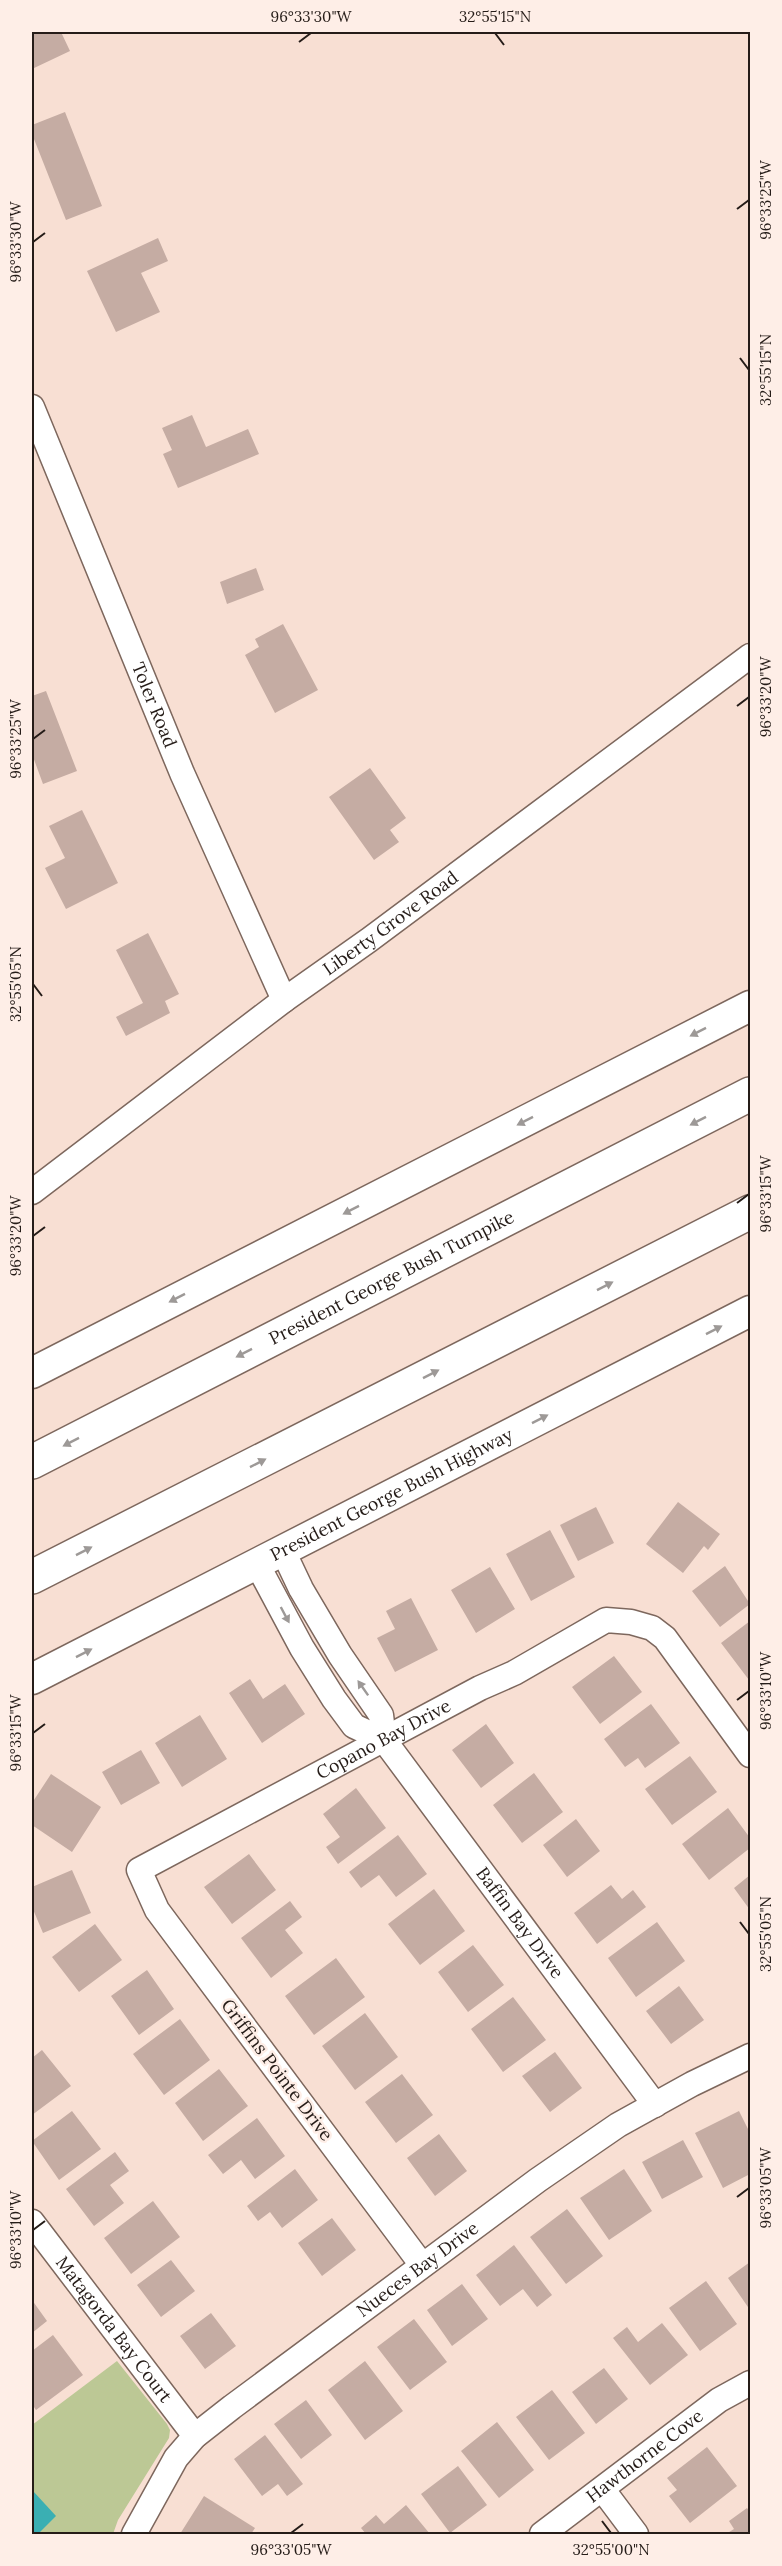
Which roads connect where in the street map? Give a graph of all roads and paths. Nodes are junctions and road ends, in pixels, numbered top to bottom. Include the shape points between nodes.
1 (32, 407) edge
2 (750, 657) edge
3 (284, 1000) junction
4 (750, 1006) edge
5 (750, 1094) edge
6 (32, 1192) edge
7 (750, 1212) edge
8 (750, 1311) edge
9 (32, 1373) edge
10 (32, 1462) edge
11 (270, 1557) junction
12 (32, 1577) edge
13 (32, 1679) edge
14 (384, 1740) junction
15 (750, 1755) edge
16 (139, 1870) joint
17 (750, 2056) edge
18 (655, 2105) junction
19 (32, 2222) edge
20 (422, 2265) junction
21 (750, 2383) edge
22 (195, 2436) junction
23 (603, 2490) junction
24 (134, 2535) edge
25 (542, 2535) edge
26 (636, 2535) edge

1 - 3 street, Toler Road via 182,773
2 - 3 street, Liberty Grove Road
3 - 6 street, Liberty Grove Road
4 -> 9 main road
5 -> 10 highway, President George Bush Turnpike
12 -> 7 highway
11 -> 8 main road, President George Bush Highway
13 -> 11 main road, President George Bush Highway
11 - 14 street, Baffin Bay Drive via 301,1589 381,1715
14 - 15 street, Copano Bay Drive via 524,1668 606,1620 652,1628 665,1638
14 - 16 street, Copano Bay Drive
14 - 18 street, Baffin Bay Drive
16 - 20 street, Griffins Pointe Drive via 157,1911
17 - 18 street, Nueces Bay Drive
18 - 20 street, Nueces Bay Drive via 556,2168
19 - 22 street, Matagorda Bay Court
20 - 22 street, Nueces Bay Drive
21 - 23 street, Hawthorne Cove via 719,2400
22 - 24 street, Nueces Bay Drive via 176,2458
23 - 25 street, Hawthorne Cove
23 - 26 street

